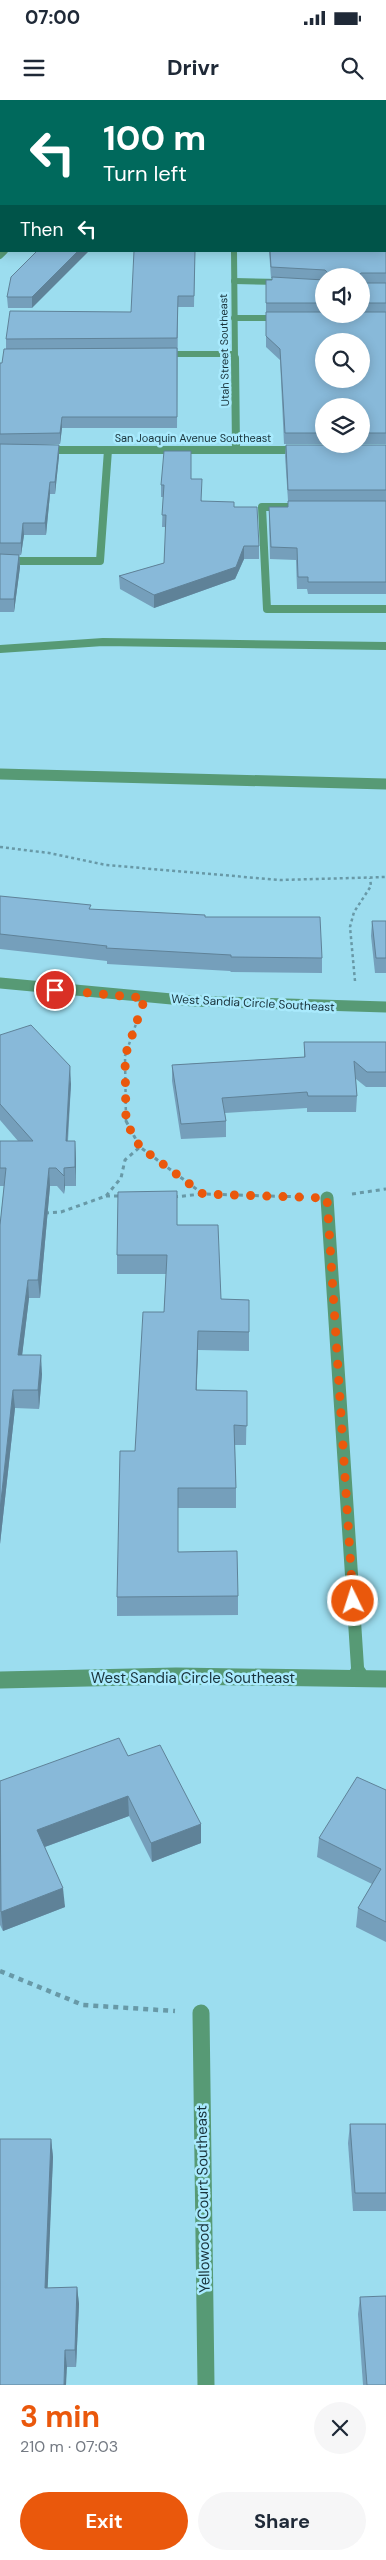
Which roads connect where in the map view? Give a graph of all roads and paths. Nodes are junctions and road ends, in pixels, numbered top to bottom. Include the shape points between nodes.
1 (234, 252) edge
2 (234, 281) junction
3 (291, 282) edge
4 (234, 318) junction
5 (289, 318) edge
6 (156, 354) edge
7 (234, 354) junction
8 (236, 449) junction
9 (29, 450) edge
10 (108, 450) junction
11 (311, 450) edge
12 (310, 507) edge
13 (0, 561) edge
14 (386, 609) edge
15 (386, 646) edge
16 (0, 649) edge
17 (0, 774) edge
18 (386, 784) edge
19 (0, 847) edge
20 (386, 877) edge
21 (370, 878) junction
22 (0, 983) edge
23 (356, 991) dead end
24 (145, 998) junction
25 (386, 1007) edge
26 (140, 1147) junction
27 (386, 1188) edge
28 (203, 1194) junction
29 (106, 1196) junction
30 (124, 1196) edge
31 (170, 1197) edge
32 (327, 1198) junction
33 (44, 1213) edge
34 (358, 1678) junction
35 (386, 1679) edge
36 (0, 1680) edge
37 (0, 1971) edge
38 (201, 2013) joint
39 (206, 2385) edge

1 - 2 street, Utah Street Southeast
2 - 3 street
2 - 4 street, Utah Street Southeast
4 - 5 street
4 - 7 street, Utah Street Southeast
6 - 7 street
7 - 8 street, Utah Street Southeast
8 - 10 street, San Joaquin Avenue Southeast
8 - 11 street, San Joaquin Avenue Southeast
9 - 10 street, San Joaquin Avenue Southeast
10 - 13 street via 100,561
12 - 14 street via 262,507 267,609
15 - 16 street via 103,642
17 - 18 street
19 - 21 path via 50,853 106,866 280,880
20 - 21 path
21 - 23 path via 372,886 354,912 350,926
22 - 24 street, West Sandia Circle Southeast
24 - 25 street, West Sandia Circle Southeast
24 - 26 path via 125,1056 126,1122
26 - 28 path
26 - 29 path via 125,1160 121,1178
27 - 32 path
28 - 31 path
28 - 32 path
29 - 30 path
29 - 33 path via 61,1212
32 - 34 street
34 - 35 street, West Sandia Circle Southeast
34 - 36 street, West Sandia Circle Southeast via 176,1676
37 - 38 path via 83,2005
38 - 39 street, Yellowood Court Southeast

